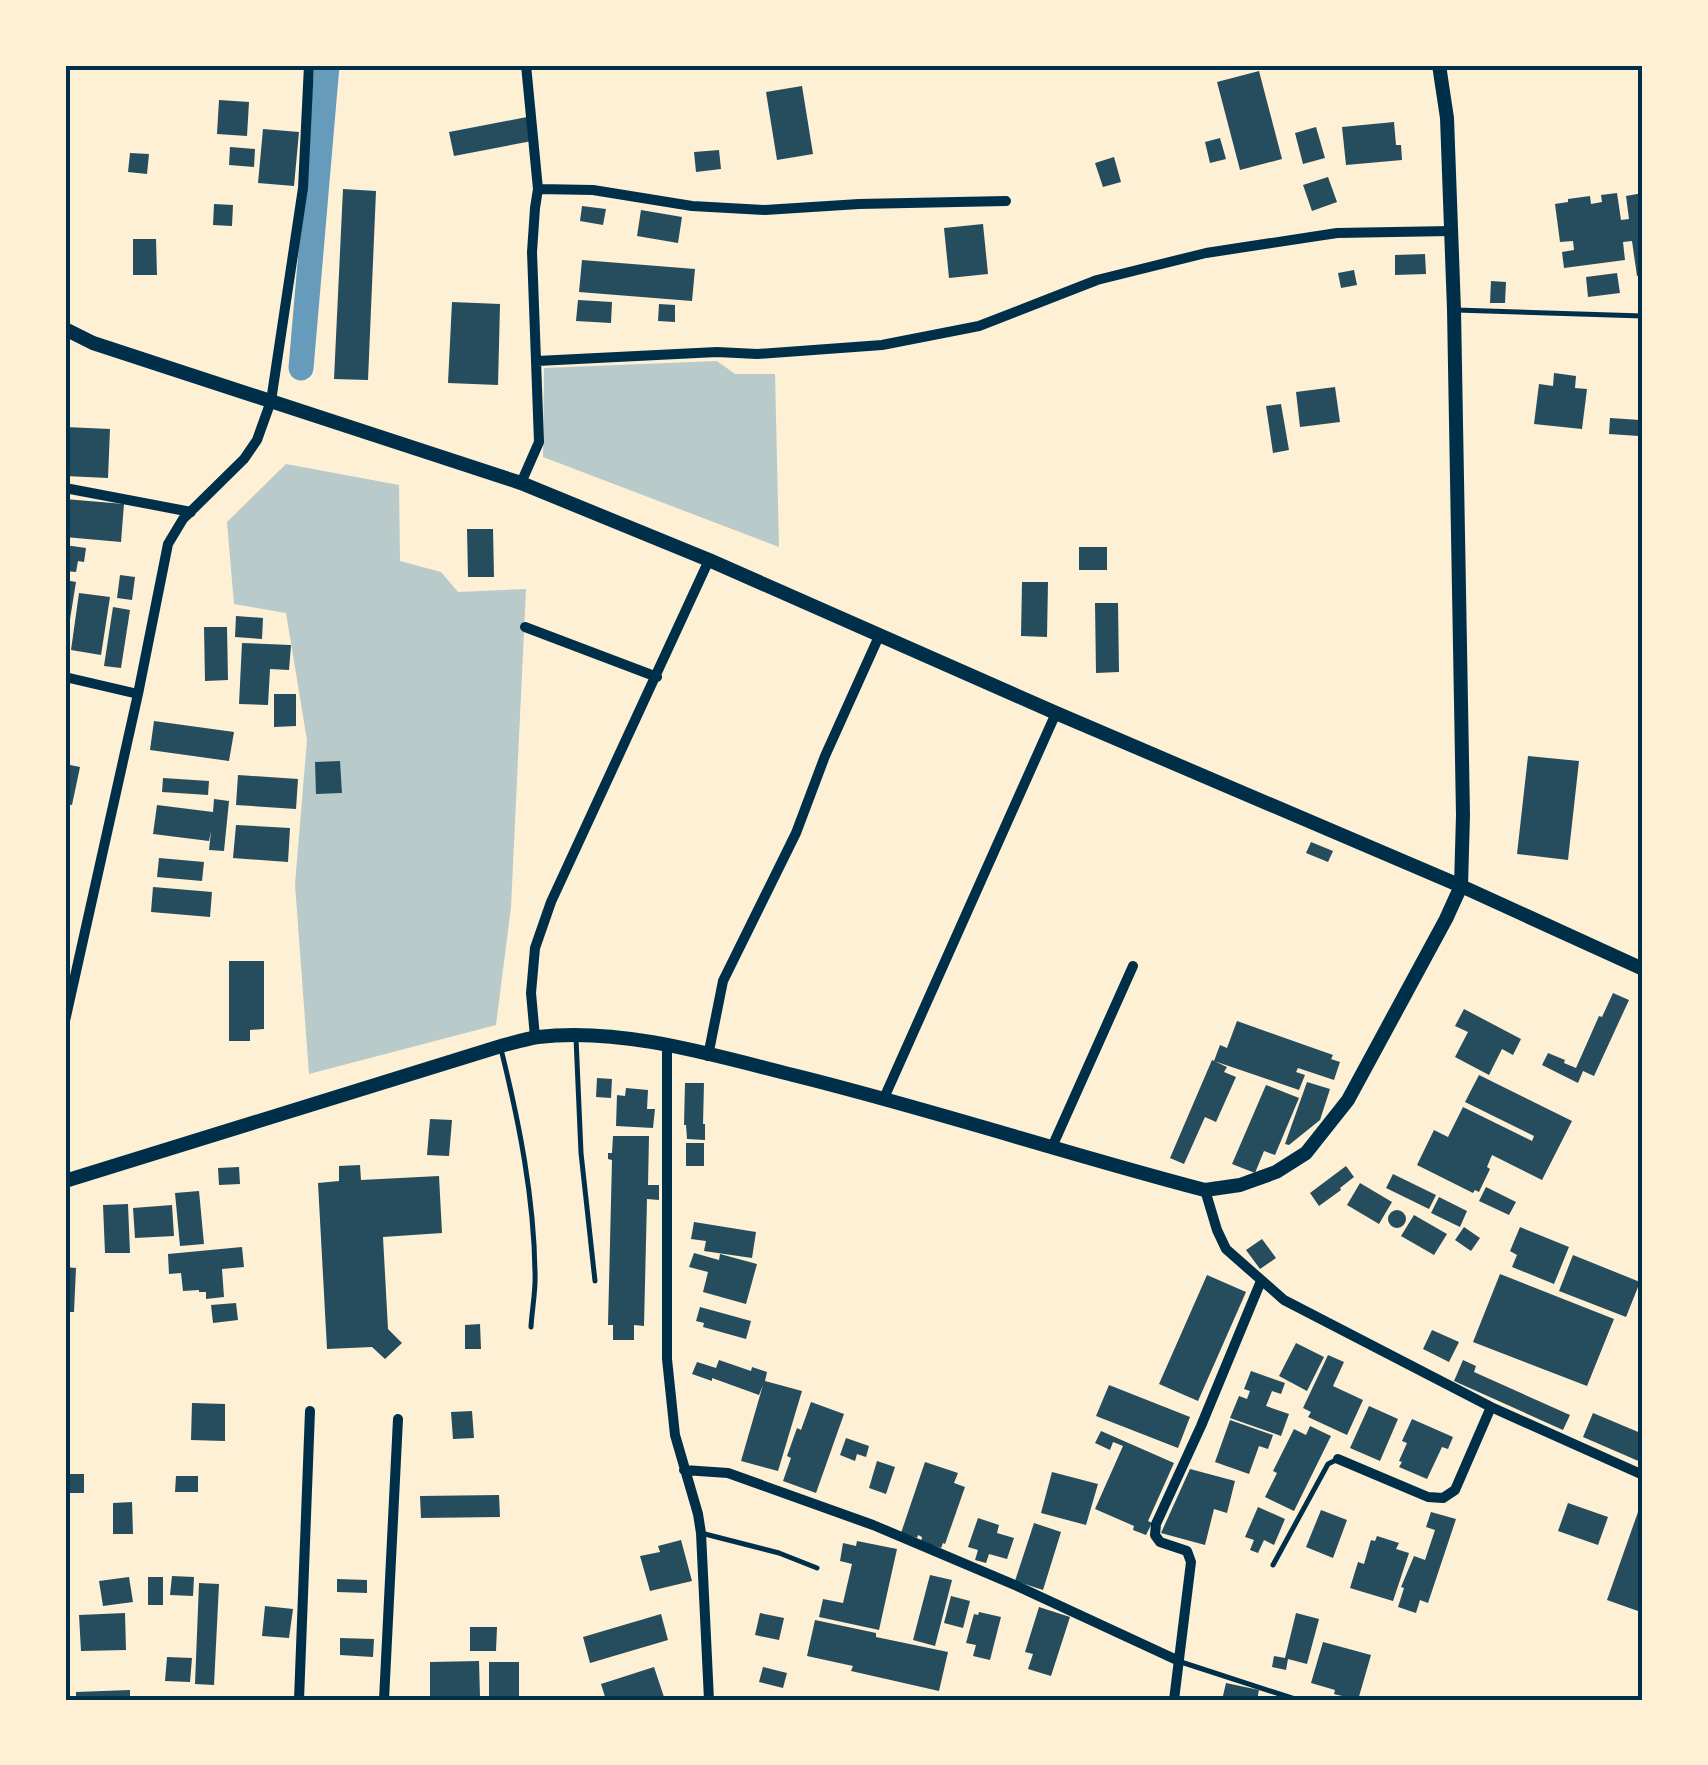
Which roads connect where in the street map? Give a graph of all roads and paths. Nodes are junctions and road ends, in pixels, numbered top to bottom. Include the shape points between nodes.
1 (309, 65) edge
2 (526, 65) edge
3 (1439, 65) edge
4 (538, 190) junction
5 (1006, 201) dead end
6 (1451, 231) junction
7 (1454, 310) junction
8 (1643, 316) edge
9 (65, 329) edge
10 (537, 361) junction
11 (271, 401) junction
12 (521, 483) junction
13 (65, 488) edge
14 (191, 512) junction
15 (709, 560) junction
16 (525, 628) dead end
17 (880, 634) junction
18 (657, 676) junction
19 (65, 677) edge
20 (138, 694) junction
21 (1056, 714) junction
22 (1461, 886) junction
23 (1133, 966) dead end
24 (1643, 969) edge
25 (65, 1021) edge
26 (576, 1035) junction
27 (535, 1037) junction
28 (501, 1046) junction
29 (667, 1046) junction
30 (708, 1056) junction
31 (884, 1098) junction
32 (1052, 1148) junction
33 (65, 1181) edge
34 (1205, 1190) junction
35 (1261, 1281) junction
36 (595, 1282) dead end
37 (531, 1327) dead end
38 (1491, 1406) junction
39 (310, 1410) dead end
40 (398, 1419) dead end
41 (1338, 1458) joint
42 (684, 1470) junction
43 (1643, 1475) edge
44 (700, 1533) junction
45 (1273, 1564) dead end
46 (817, 1568) dead end
47 (1178, 1661) junction
48 (299, 1700) edge
49 (384, 1700) edge
50 (709, 1700) edge
51 (1174, 1700) edge
52 (1298, 1700) edge

1 - 11 street via 303,188
2 - 4 street
3 - 6 street via 1448,118
4 - 5 street via 765,210
4 - 10 street via 532,252
6 - 7 street
6 - 10 street via 1338,233 1206,253 1097,280 979,326 882,345
7 - 8 lane
7 - 22 street
9 - 11 street
10 - 12 street via 539,442
11 - 12 street
11 - 14 street via 244,460
12 - 15 street
13 - 14 street
14 - 20 street via 168,544
15 - 17 street
15 - 18 street
16 - 18 street
17 - 21 street
17 - 30 street via 724,982
18 - 27 street via 551,902 530,993
19 - 20 street
20 - 25 street
21 - 22 street
21 - 31 street
22 - 24 street
22 - 34 street via 1348,1100 1306,1153 1276,1172
23 - 32 street
26 - 27 street
26 - 29 street
26 - 36 lane via 580,1153
27 - 28 street
28 - 33 street
28 - 37 lane via 530,1194 536,1276
29 - 30 street
29 - 42 street via 668,1359
30 - 31 street
31 - 32 street
32 - 34 street
34 - 35 street via 1226,1250
35 - 38 street via 1284,1300
35 - 47 street via 1156,1524 1160,1542 1187,1551 1191,1562
38 - 41 street via 1455,1490 1443,1498
38 - 43 street
39 - 48 street
40 - 49 street
41 - 45 lane via 1328,1464
42 - 44 street
42 - 47 street via 728,1473 872,1525
44 - 46 lane
44 - 50 street
47 - 51 street
47 - 52 lane

